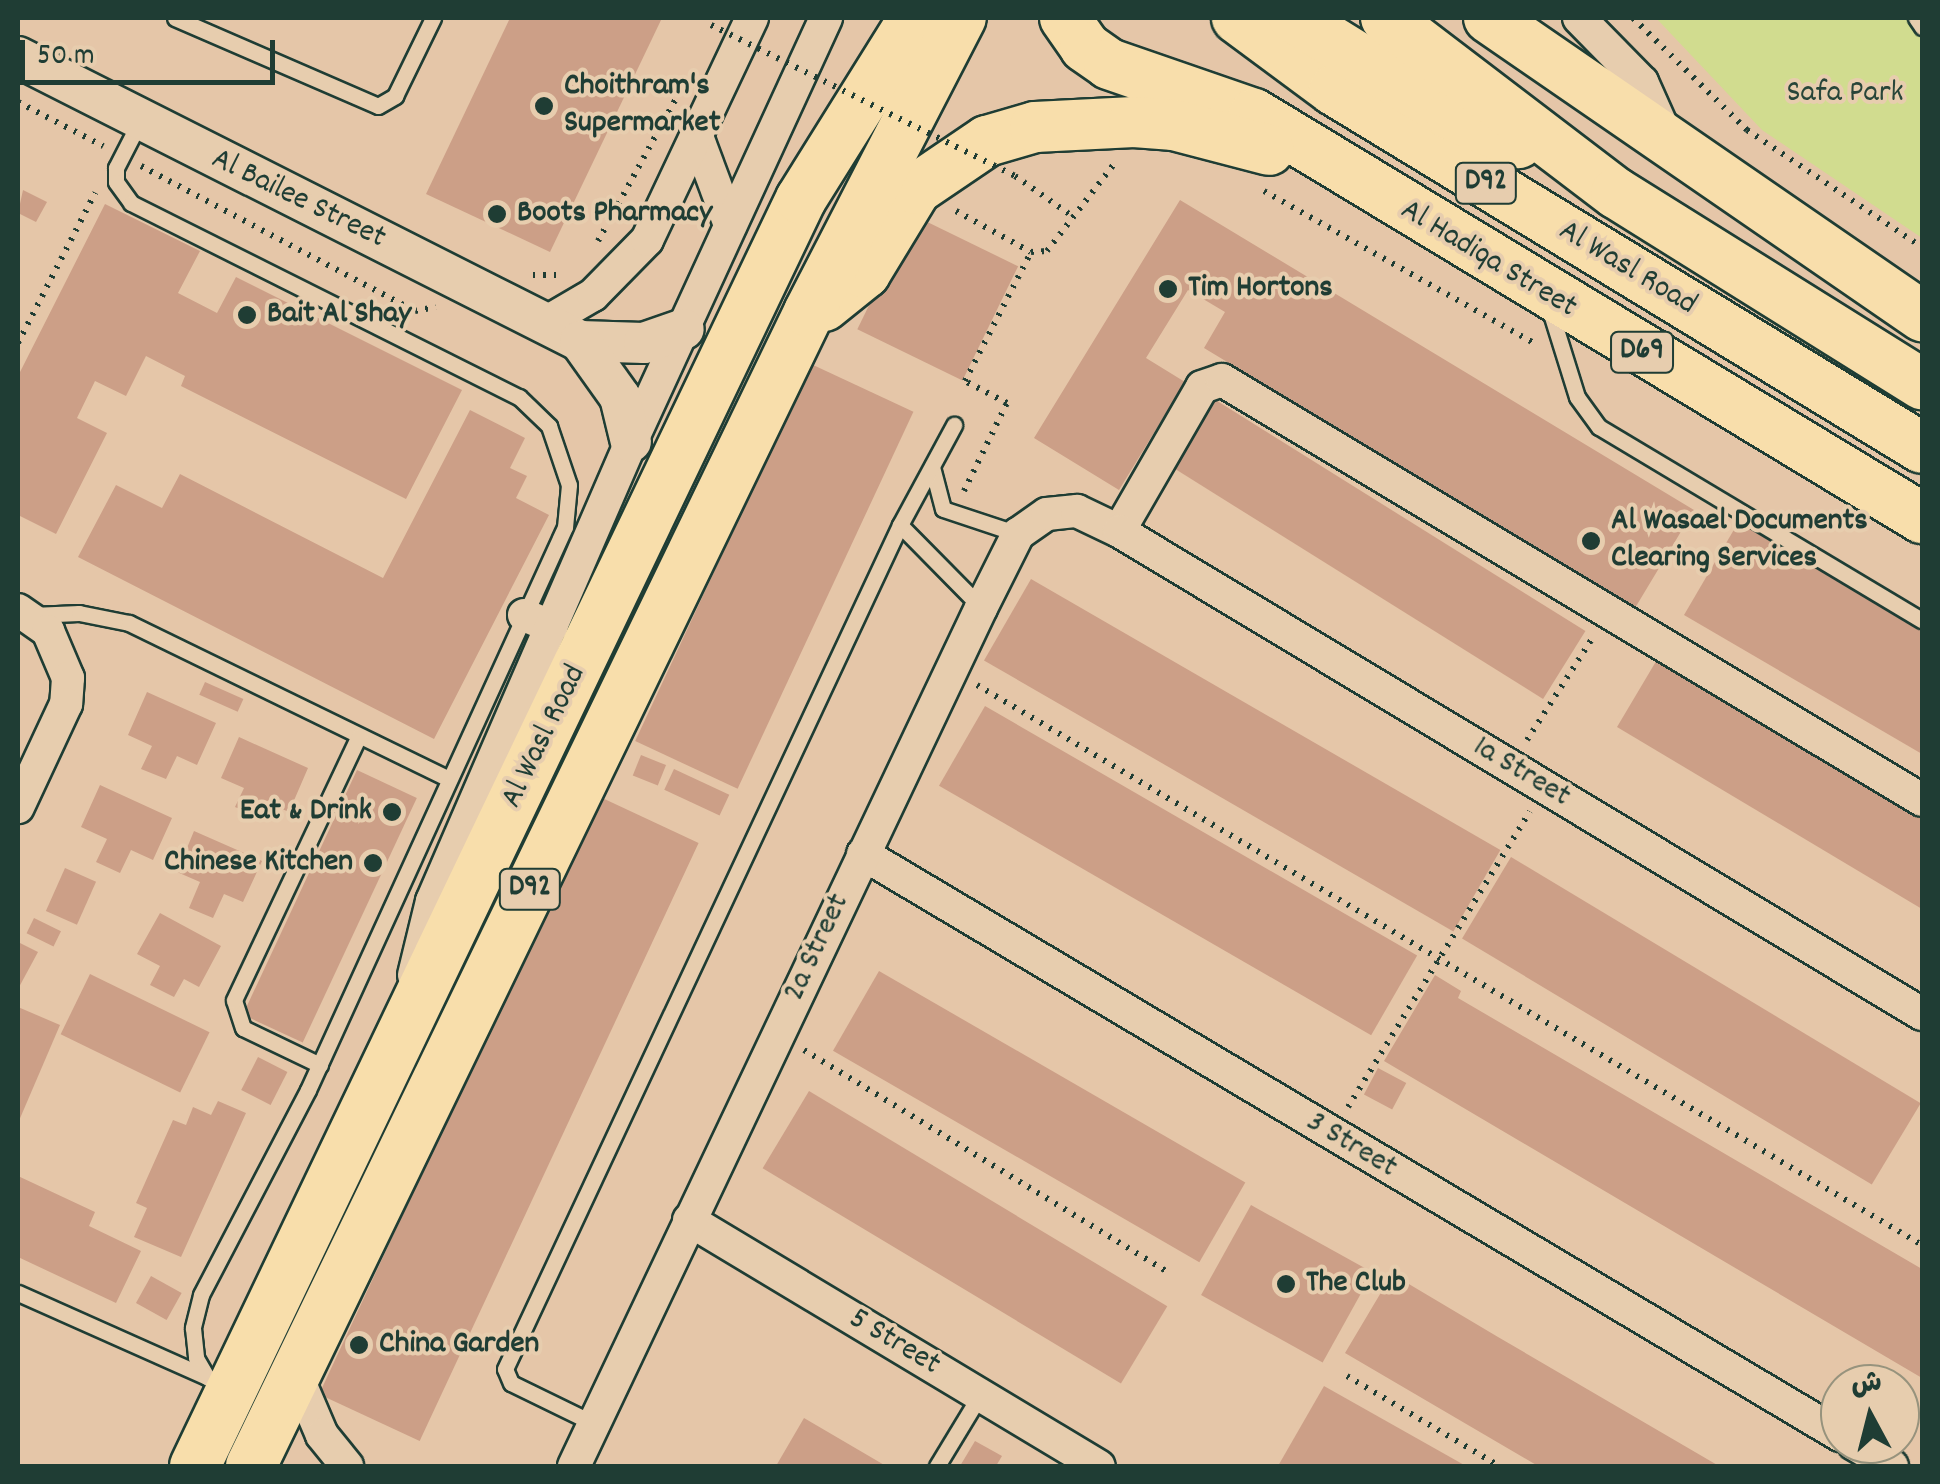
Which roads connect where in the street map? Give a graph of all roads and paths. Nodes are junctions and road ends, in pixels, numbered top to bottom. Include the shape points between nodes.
1 (175, 18) edge
2 (433, 18) edge
3 (752, 18) edge
4 (826, 18) edge
5 (881, 18) edge
6 (914, 18) edge
7 (961, 18) edge
8 (1066, 18) edge
9 (1236, 18) edge
10 (1294, 18) edge
11 (1386, 18) edge
12 (1489, 18) edge
13 (1579, 18) edge
14 (1633, 18) edge
15 (1916, 18) edge
16 (711, 24) dead end
17 (1922, 27) edge
18 (18, 57) edge
19 (18, 102) edge
20 (131, 139) junction
21 (698, 139) junction
22 (1668, 144) junction
23 (1561, 155) junction
24 (1121, 156) dead end
25 (116, 182) junction
26 (1363, 184) junction
27 (916, 189) junction
28 (1261, 189) dead end
29 (802, 199) junction
30 (1075, 218) junction
31 (730, 225) junction
32 (1922, 247) edge
33 (1031, 252) junction
34 (1544, 294) junction
35 (440, 302) dead end
36 (809, 312) junction
37 (1922, 316) edge
38 (684, 330) junction
39 (562, 332) junction
40 (18, 342) edge
41 (1566, 361) junction
42 (1922, 384) edge
43 (954, 425) dead end
44 (630, 442) junction
45 (1922, 448) edge
46 (932, 467) junction
47 (952, 515) junction
48 (1922, 518) edge
49 (900, 525) junction
50 (1119, 531) junction
51 (1018, 534) junction
52 (981, 608) junction
53 (22, 612) edge
54 (1609, 612) junction
55 (1922, 620) edge
56 (538, 621) junction
57 (950, 670) junction
58 (359, 736) junction
59 (1510, 766) junction
60 (448, 779) junction
61 (1545, 787) junction
62 (1922, 800) edge
63 (18, 807) edge
64 (863, 854) junction
65 (1440, 959) junction
66 (1922, 1014) edge
67 (409, 1019) junction
68 (778, 1034) junction
69 (320, 1065) junction
70 (1332, 1134) junction
71 (690, 1220) junction
72 (1922, 1245) edge
73 (1169, 1273) dead end
74 (18, 1293) edge
75 (296, 1374) junction
76 (1347, 1376) dead end
77 (219, 1384) junction
78 (980, 1395) junction
79 (595, 1424) junction
80 (1820, 1424) edge
81 (195, 1466) edge
82 (251, 1466) edge
83 (347, 1466) edge
84 (574, 1466) edge
85 (937, 1466) edge
86 (1099, 1466) edge
87 (1500, 1466) edge

1 - 2 lane via 378,106 395,96
3 - 21 street
4 - 31 street
5 - 29 main road
6 - 29 main road, Al Wasl Road / D92
7 - 36 main road, Al Wasl Road / D92
8 - 26 main road via 1109,64 1254,114
9 - 45 main road, Al Wasl Road / D92 via 1334,90
10 - 23 main road via 1451,115
11 - 23 main road
12 - 22 main road
13 - 22 street via 1652,96
14 - 32 path via 1747,130
15 - 17 lane
16 - 30 path, bridge via 1015,176
18 - 20 street, Al Bailee Street
19 - 20 path
20 - 25 lane
20 - 35 path via 415,311
20 - 39 street, Al Bailee Street
21 - 31 street
21 - 39 street via 647,240
22 - 37 main road
23 - 42 main road via 1728,268
24 - 30 path
25 - 40 path via 90,198
25 - 56 lane via 131,203 535,410 563,454 569,506
26 - 27 main road via 1174,125 1084,121 987,141
26 - 34 main road, Al Hadiqa Street / D69
27 - 33 path
27 - 36 main road via 865,273
28 - 41 path
29 - 67 main road, Al Wasl Road / D92
30 - 33 path via 1053,247
31 - 38 street
33 - 47 path via 964,381 1007,402
34 - 41 lane
34 - 48 main road, Al Hadiqa Street / D69
36 - 75 main road, Al Wasl Road / D92
38 - 39 street, Al Bailee Street via 644,343
38 - 44 street
39 - 44 street, Al Bailee Street via 620,397
41 - 55 lane via 1582,408 1599,427
43 - 46 lane
44 - 56 street
46 - 47 lane via 937,500
46 - 49 lane
47 - 51 lane
49 - 52 lane
49 - 79 lane via 505,1369 511,1383
50 - 51 street via 1062,511
50 - 54 street via 1202,386 1222,380
50 - 59 street, 1a Street
51 - 52 street, 2a Street
52 - 57 street, 2a Street
53 - 58 lane via 129,623
53 - 63 street via 62,652 68,678 66,704
54 - 59 path
54 - 62 street
56 - 60 lane
56 - 67 street via 432,901
57 - 64 street, 2a Street
57 - 65 path
58 - 60 lane
58 - 69 lane via 234,1000 243,1028
59 - 61 street, 1a Street
60 - 69 lane
61 - 65 path
61 - 66 street, 1a Street
64 - 68 street, 2a Street
64 - 70 street, 3 Street
65 - 70 path
65 - 72 path
67 - 77 main road, Al Wasl Road / D92
68 - 71 street, 2a Street
68 - 73 path
69 - 77 lane via 196,1306 192,1341
70 - 80 street, 3 Street
71 - 78 street, 5 Street
71 - 79 street, 2a Street
74 - 77 lane
75 - 82 main road, Al Wasl Road / D92
75 - 83 street via 322,1434
76 - 87 path
77 - 81 main road, Al Wasl Road / D92
78 - 85 lane
78 - 86 street, 5 Street
79 - 84 street, 2a Street

